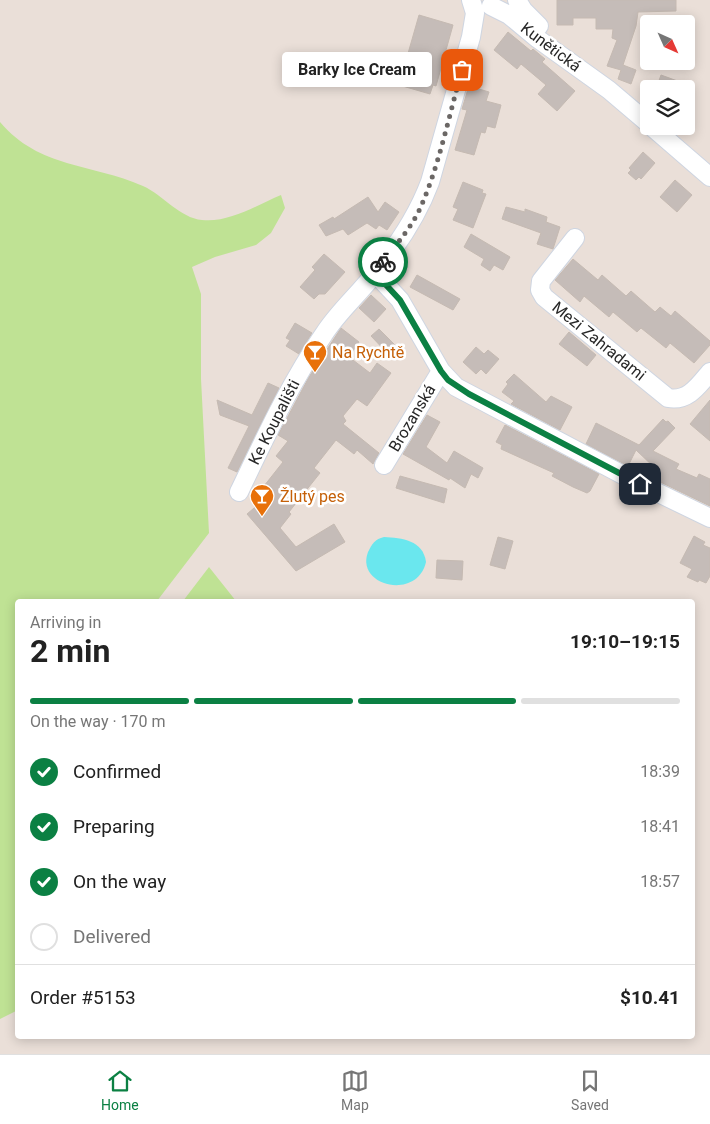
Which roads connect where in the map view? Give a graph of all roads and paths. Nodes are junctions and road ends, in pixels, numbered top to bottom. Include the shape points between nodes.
1 (517, 0) edge
2 (486, 3) edge
3 (610, 90) junction
4 (640, 116) edge
5 (662, 135) edge
6 (710, 177) edge
7 (575, 238) dead end
8 (375, 273) junction
9 (441, 371) junction
10 (710, 372) edge
11 (384, 466) dead end
12 (239, 492) dead end
13 (710, 518) edge

1 - 3 street, Kunětická via 527,15
2 - 3 street, Kunětická via 509,15
2 - 8 street, Ke Koupališti via 475,13 471,37 422,205
3 - 4 street, Kunětická
5 - 6 street, Kunětická
7 - 10 street, Mezi Zahradami via 541,281 540,290 544,297 668,398 684,398
8 - 9 street, Brozanská via 400,300
8 - 12 street, Ke Koupališti via 324,333 299,372
9 - 11 street, Brozanská
9 - 13 street, Brozanská via 469,394

